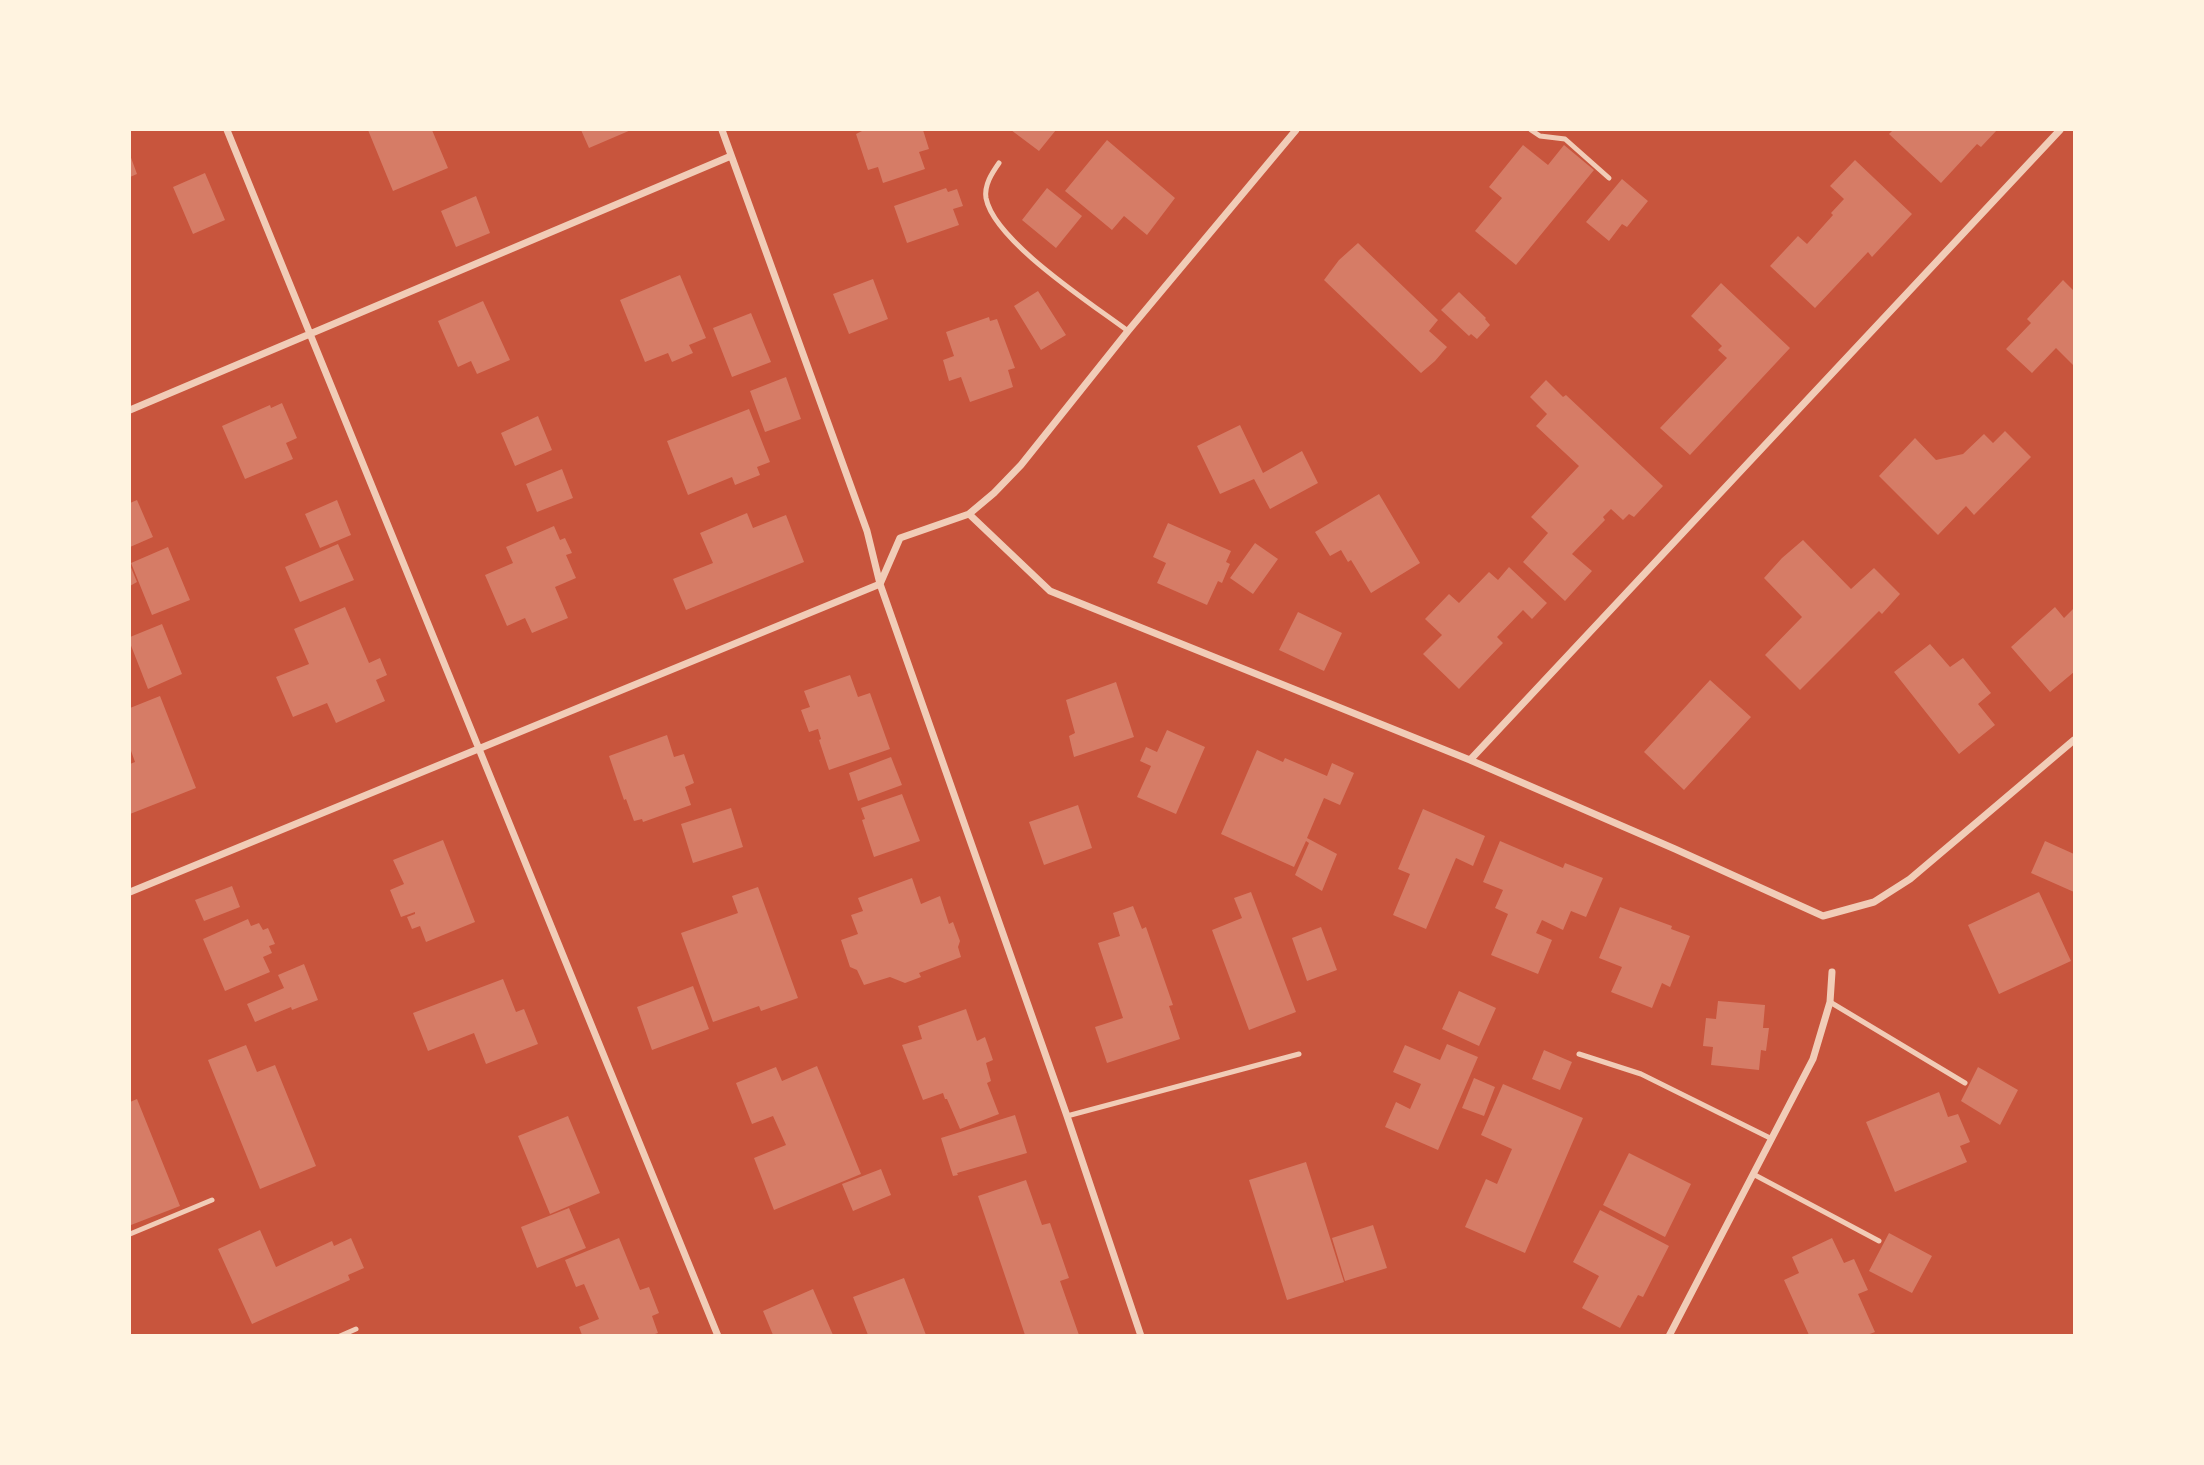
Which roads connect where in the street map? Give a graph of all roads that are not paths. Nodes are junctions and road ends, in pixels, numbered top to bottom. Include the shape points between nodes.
1 (227, 130) edge
2 (722, 130) edge
3 (1296, 130) edge
4 (1531, 130) edge
5 (2060, 130) edge
6 (731, 156) junction
7 (999, 163) dead end
8 (1609, 178) dead end
9 (1128, 331) junction
10 (310, 334) junction
11 (130, 410) edge
12 (969, 514) junction
13 (880, 584) junction
14 (2074, 740) edge
15 (479, 748) junction
16 (1470, 760) junction
17 (130, 892) edge
18 (1832, 972) dead end
19 (1830, 1002) junction
20 (1299, 1054) dead end
21 (1579, 1054) dead end
22 (1965, 1083) dead end
23 (1067, 1116) junction
24 (1772, 1139) junction
25 (1753, 1174) junction
26 (212, 1200) dead end
27 (130, 1234) edge
28 (1879, 1241) dead end
29 (356, 1329) dead end
30 (340, 1335) edge
31 (718, 1335) edge
32 (1141, 1335) edge
33 (1669, 1335) edge

1 - 10 street
2 - 6 street
3 - 9 street
4 - 8 lane via 1564,139
5 - 16 street
6 - 10 street
6 - 13 street via 867,531
7 - 9 lane via 988,179 986,197 997,223 1025,253
9 - 12 street via 1021,465
10 - 11 street
10 - 15 street
12 - 13 street via 900,538
12 - 16 street via 1050,591
13 - 15 street
13 - 23 street
14 - 16 street via 1910,879 1874,902 1823,916
15 - 17 street
15 - 31 street
18 - 19 street
19 - 22 lane
19 - 24 street via 1813,1059
20 - 23 lane
21 - 24 lane via 1641,1074
23 - 32 street
24 - 25 street
25 - 28 lane
25 - 33 street
26 - 27 lane
29 - 30 lane

